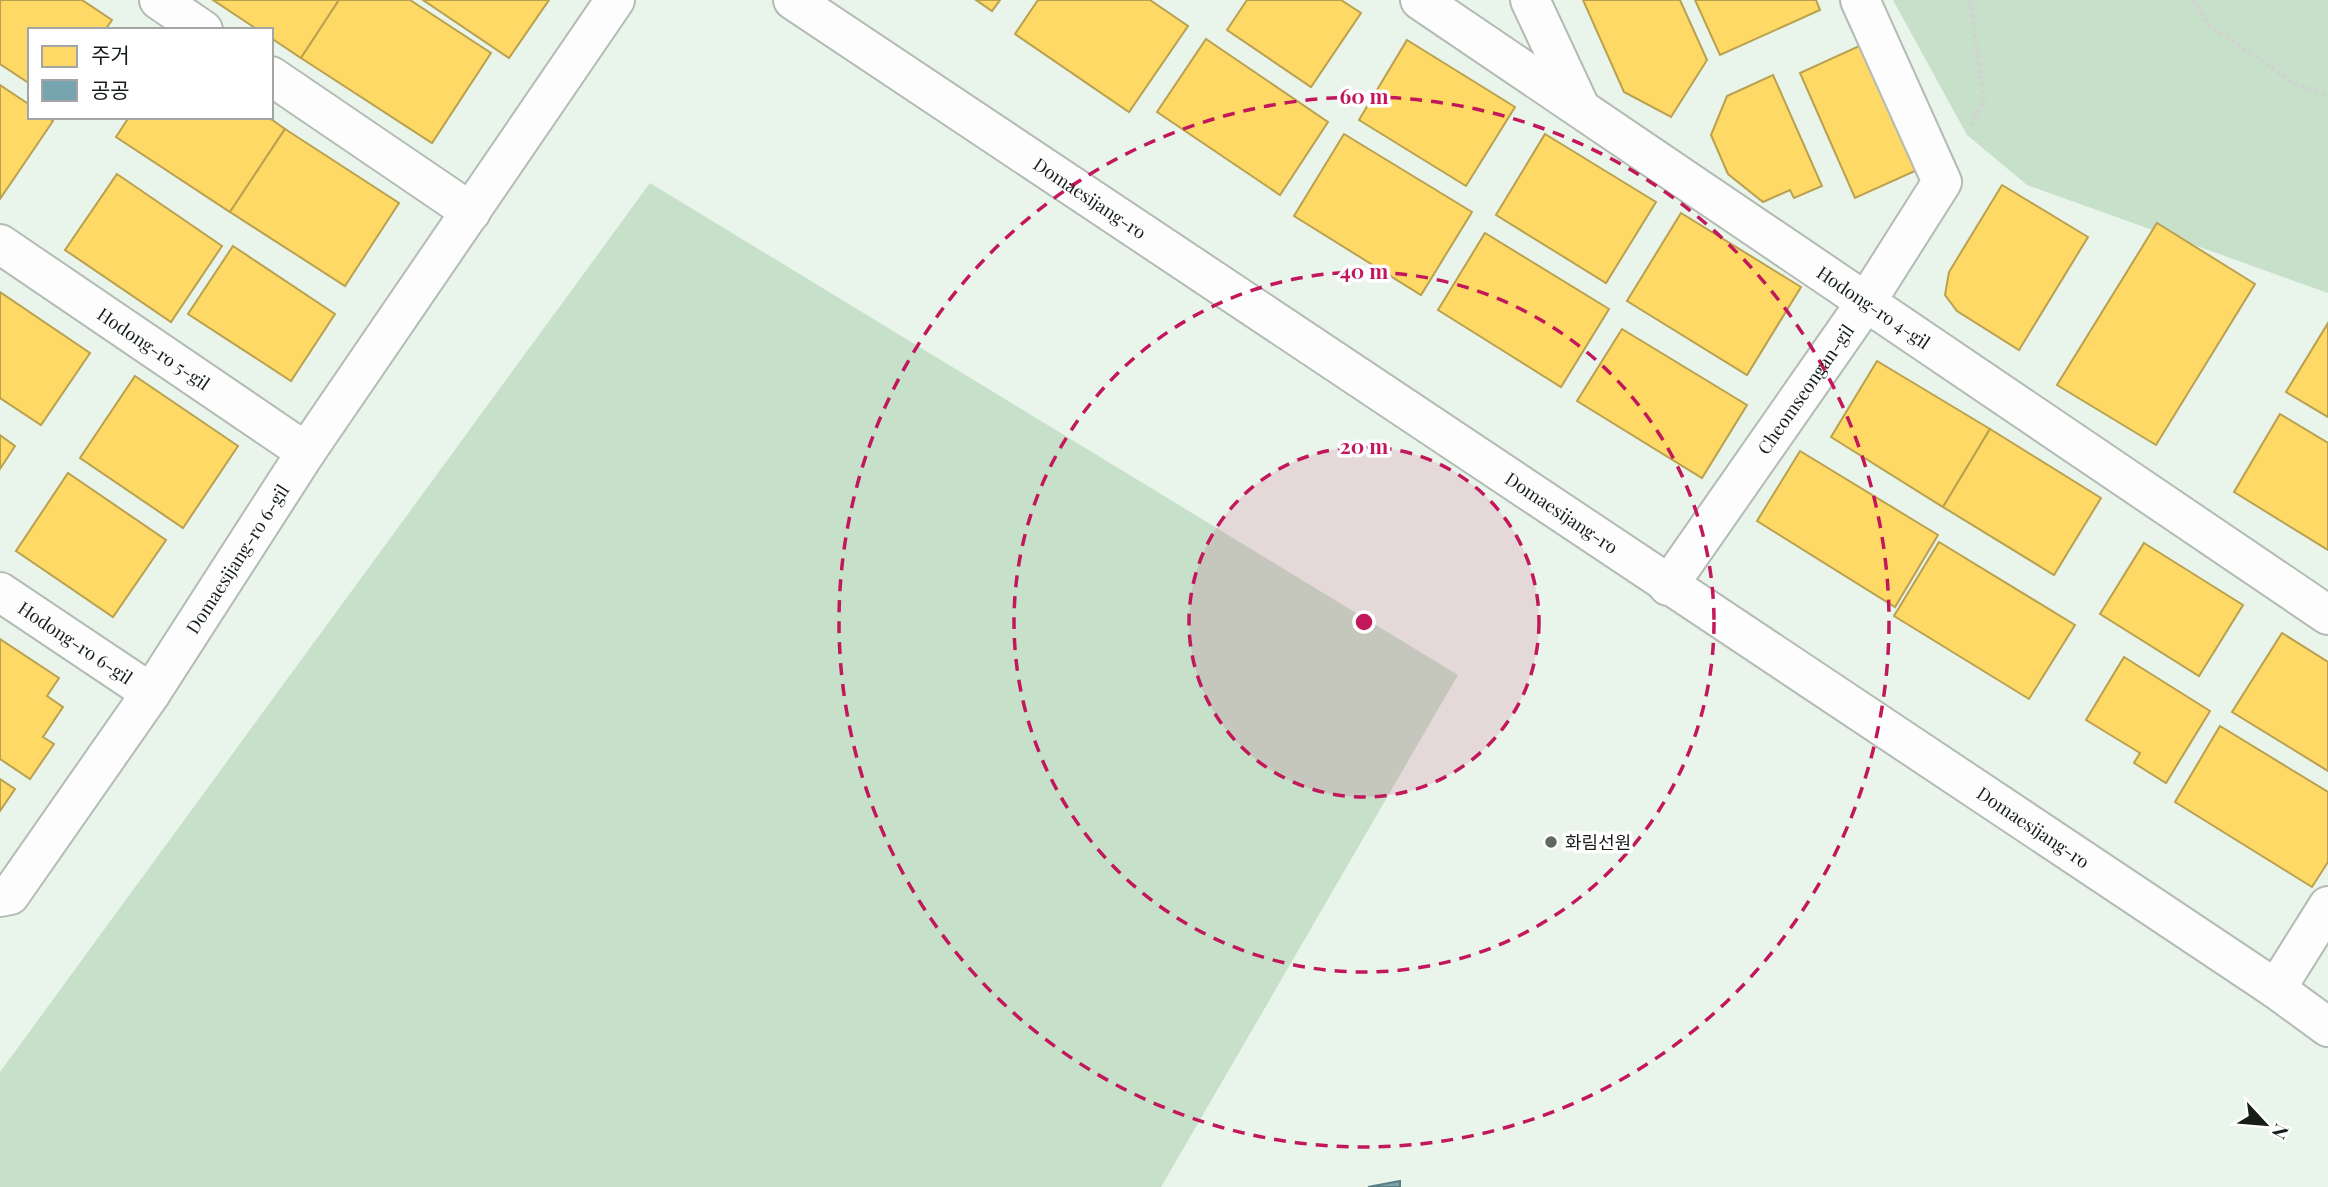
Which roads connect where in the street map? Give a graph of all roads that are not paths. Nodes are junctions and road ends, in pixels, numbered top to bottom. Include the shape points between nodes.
1 (159, 0) edge
2 (615, 0) edge
3 (793, 0) edge
4 (1420, 0) edge
5 (1530, 0) edge
6 (1860, 0) edge
7 (200, 28) edge
8 (273, 77) edge
9 (1578, 106) junction
10 (471, 212) junction
11 (0, 244) edge
12 (1866, 302) junction
13 (306, 452) junction
14 (1668, 586) junction
15 (0, 592) edge
16 (2328, 615) edge
17 (151, 692) junction
18 (0, 897) edge
19 (2328, 906) edge
20 (2276, 989) junction
21 (2328, 1027) edge

1 - 7 street
2 - 10 street, Domaesijang-ro 6-gil
3 - 14 street, Domaesijang-ro
4 - 9 street, Hodong-ro 4-gil
5 - 9 street
6 - 12 street, Cheomseongan-gil via 1942,182
8 - 10 street
9 - 12 street, Hodong-ro 4-gil
10 - 13 street, Domaesijang-ro 6-gil
11 - 13 street, Hodong-ro 5-gil
12 - 14 street, Cheomseongan-gil
12 - 16 street, Hodong-ro 4-gil
13 - 17 street, Domaesijang-ro 6-gil
14 - 20 street, Domaesijang-ro
15 - 17 street, Hodong-ro 6-gil
17 - 18 street, Domaesijang-ro 6-gil via 10,895
19 - 20 street
20 - 21 street, Domaesijang-ro

